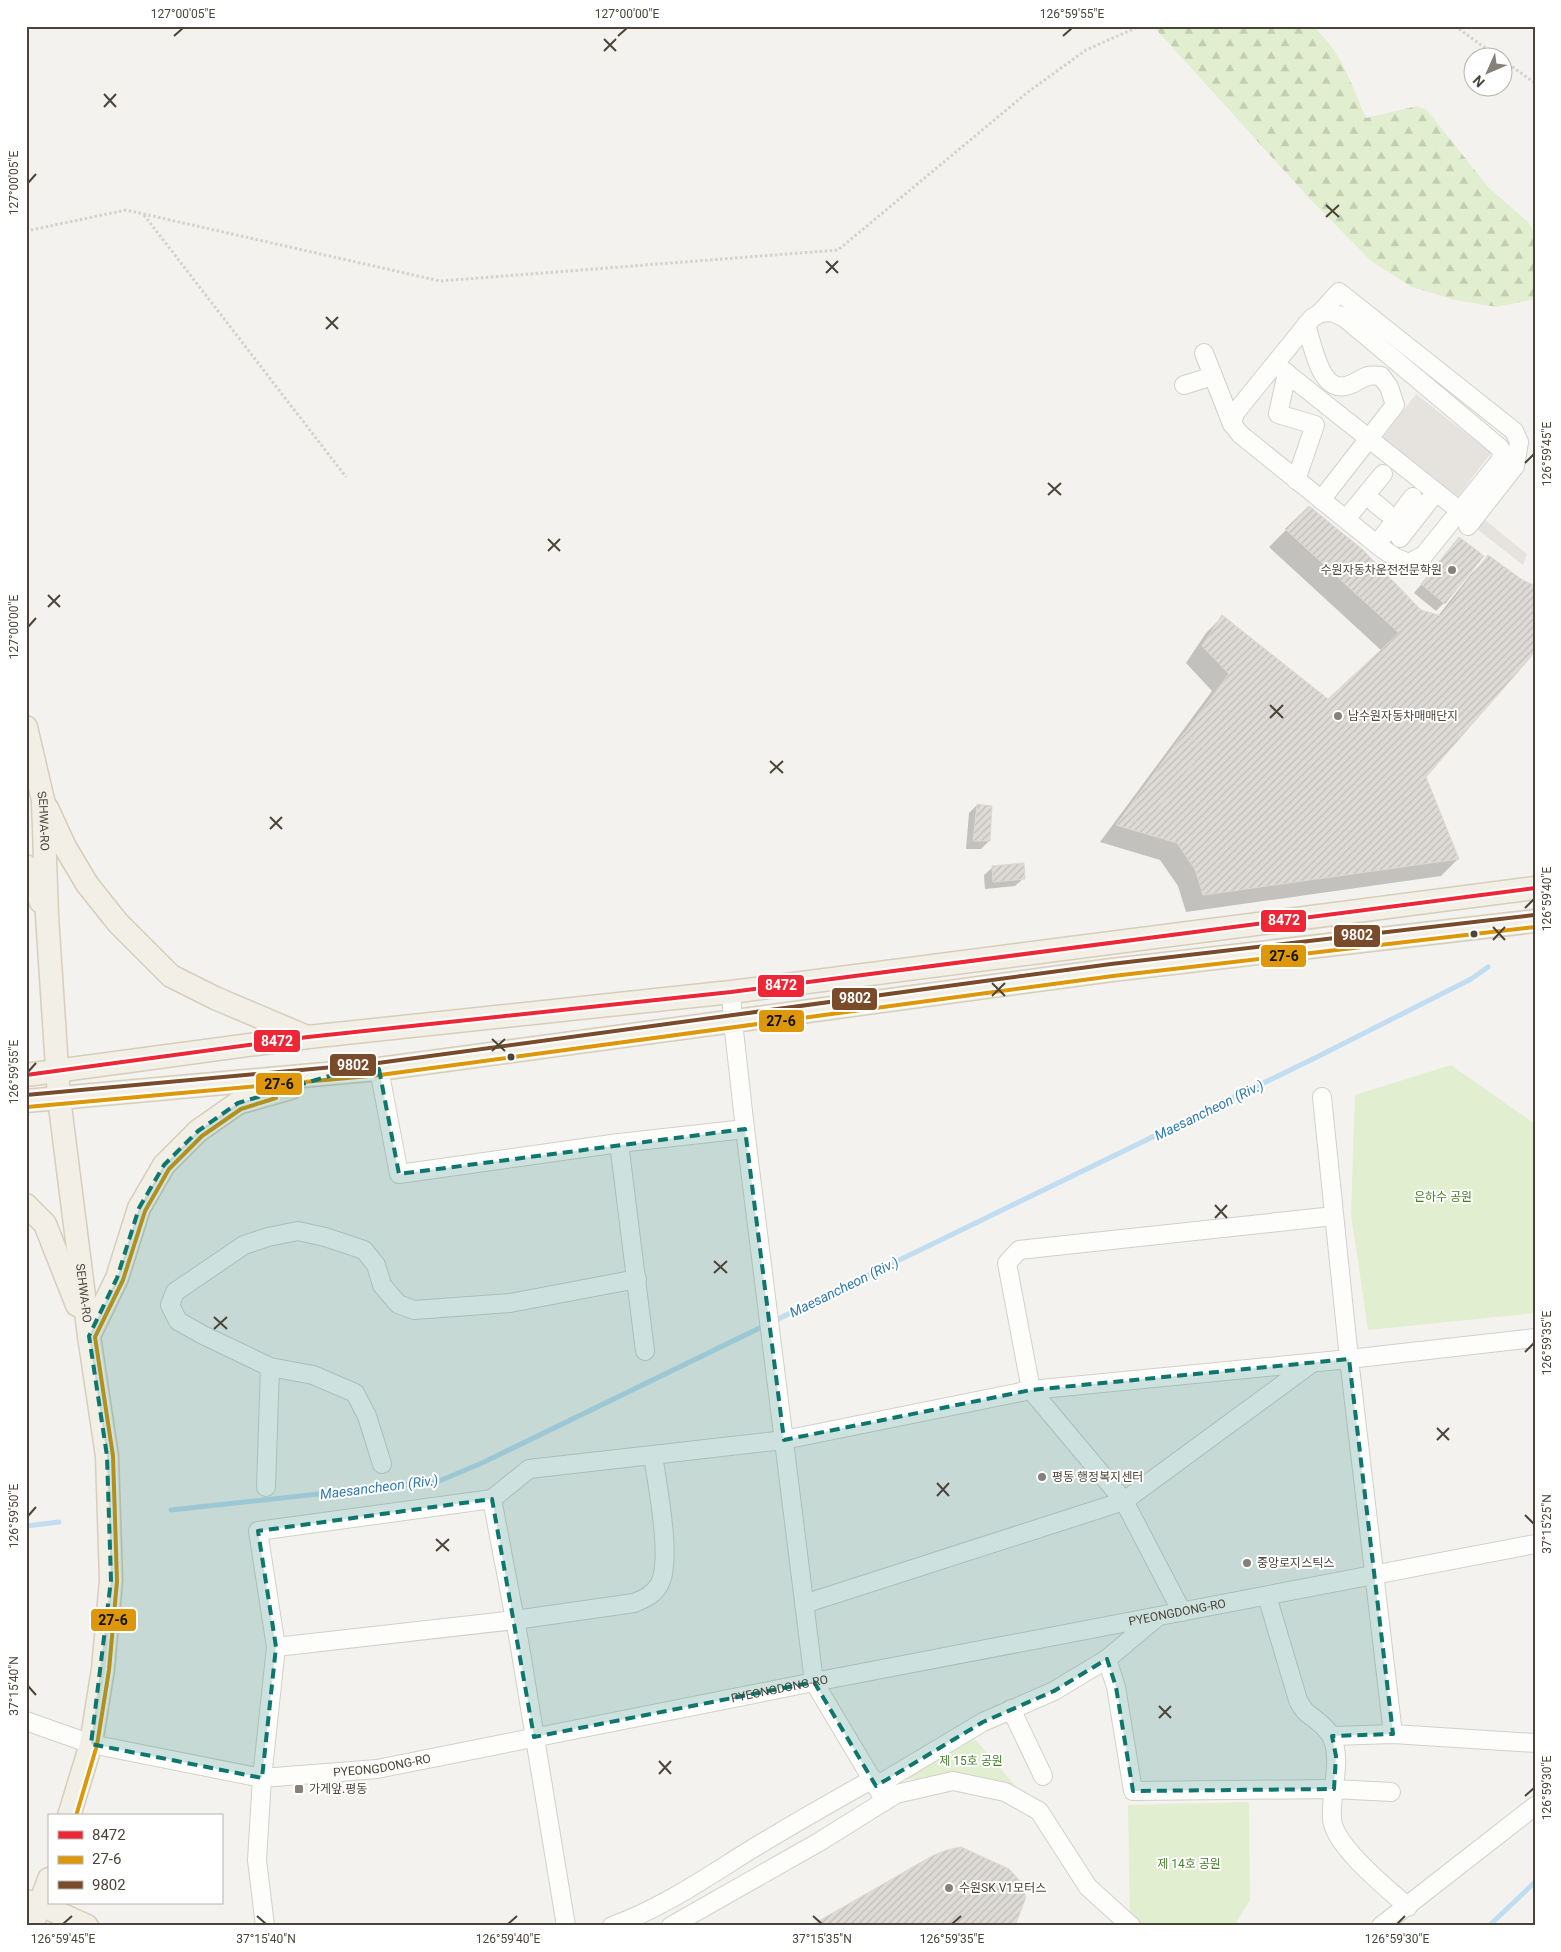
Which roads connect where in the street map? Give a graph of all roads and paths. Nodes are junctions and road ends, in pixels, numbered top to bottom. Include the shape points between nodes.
1 (1140, 26) edge
2 (1455, 26) edge
3 (1485, 48) edge
4 (1514, 68) edge
5 (1535, 83) edge
6 (144, 214) junction
7 (26, 231) edge
8 (1306, 325) junction
9 (1204, 353) dead end
10 (1281, 369) junction
11 (1213, 376) junction
12 (1184, 385) dead end
13 (1232, 424) junction
14 (1369, 438) junction
15 (1404, 466) junction
16 (346, 477) dead end
17 (1374, 478) dead end
18 (1296, 480) junction
19 (1436, 492) junction
20 (1321, 500) junction
21 (1464, 518) junction
22 (1346, 519) junction
23 (1408, 533) dead end
24 (1377, 544) junction
25 (26, 727) edge
26 (43, 800) junction
27 (26, 866) edge
28 (1535, 888) edge
29 (47, 916) junction
30 (1535, 921) edge
31 (731, 992) junction
32 (733, 1022) junction
33 (308, 1037) junction
34 (379, 1069) junction
35 (346, 1071) junction
36 (58, 1072) junction
37 (26, 1075) edge
38 (59, 1098) junction
39 (1322, 1098) dead end
40 (26, 1101) edge
41 (745, 1129) junction
42 (619, 1143) junction
43 (26, 1205) edge
44 (1334, 1216) junction
45 (637, 1279) junction
46 (89, 1336) junction
47 (1535, 1338) edge
48 (645, 1351) dead end
49 (1349, 1359) junction
50 (1312, 1363) junction
51 (270, 1367) junction
52 (1031, 1390) junction
53 (784, 1440) junction
54 (652, 1455) junction
55 (382, 1464) dead end
56 (266, 1487) dead end
57 (492, 1499) junction
58 (1124, 1501) junction
59 (1535, 1544) edge
60 (1374, 1575) junction
61 (1267, 1596) junction
62 (804, 1604) junction
63 (1182, 1612) junction
64 (1158, 1616) junction
65 (515, 1620) junction
66 (276, 1647) junction
67 (1107, 1659) junction
68 (814, 1682) junction
69 (1011, 1709) junction
70 (26, 1721) edge
71 (1393, 1734) junction
72 (1332, 1736) junction
73 (534, 1737) junction
74 (1535, 1743) edge
75 (91, 1744) junction
76 (1043, 1776) dead end
77 (262, 1778) junction
78 (874, 1782) junction
79 (1334, 1789) junction
80 (1391, 1792) dead end
81 (885, 1801) junction
82 (1535, 1806) edge
83 (69, 1814) edge
84 (48, 1880) edge
85 (33, 1903) edge
86 (1408, 1907) junction
87 (32, 1926) edge
88 (87, 1926) edge
89 (265, 1926) edge
90 (566, 1926) edge
91 (612, 1926) edge
92 (671, 1926) edge
93 (1131, 1926) edge
94 (1381, 1926) edge

1 - 6 path via 1086,50 1028,92 838,250 440,281
2 - 3 path
4 - 5 path
6 - 7 path via 126,210
6 - 16 path
8 - 10 street
8 - 14 street via 1323,377 1330,384 1339,388 1367,374 1382,376 1389,386 1395,405
8 - 21 street via 1320,313 1332,312 1345,318 1500,448 1500,461
9 - 11 street
10 - 13 street via 1235,413
10 - 14 street
10 - 18 street via 1278,414 1315,425
11 - 12 street
11 - 13 street
13 - 18 street
14 - 15 street
14 - 20 street
15 - 19 street
15 - 24 street
17 - 22 street
18 - 20 street
19 - 21 street
19 - 23 street
20 - 22 street
21 - 24 street via 1424,555 1409,563
22 - 24 street
25 - 26 main road, SEHWA-RO
26 - 29 main road, SEHWA-RO
26 - 33 main road via 87,884 118,923 171,976
27 - 29 main road, SEHWA-RO
28 - 31 main road
29 - 36 main road, SEHWA-RO
30 - 32 main road via 1112,970
31 - 32 street
31 - 33 main road
32 - 34 main road
32 - 41 street
33 - 36 main road
34 - 35 main road
34 - 42 street via 398,1174
35 - 38 main road
35 - 46 main road via 238,1103 198,1131 164,1165 140,1208 117,1278
36 - 37 main road
36 - 38 main road, SEHWA-RO
38 - 40 main road
38 - 46 main road, SEHWA-RO
39 - 44 street
41 - 42 street
41 - 53 street
42 - 45 street
43 - 46 main road via 45,1224
44 - 49 street
44 - 52 street via 1019,1250 1007,1263
45 - 48 street
45 - 51 street via 510,1302 414,1310 398,1304 382,1285 376,1265 364,1250 298,1231 268,1237 244,1245 207,1269 176,1292 170,1305 178,1321
46 - 75 main road, SEHWA-RO via 107,1456 111,1580 103,1668
47 - 49 street
49 - 50 street
49 - 60 street
50 - 52 street
50 - 58 street
51 - 55 street via 313,1375 355,1393 367,1416
51 - 56 street
52 - 53 street
52 - 58 street
53 - 54 street
53 - 62 street
54 - 57 street via 530,1469
54 - 65 street via 665,1570 659,1586 650,1596 634,1603
57 - 65 street
57 - 66 street via 258,1531
58 - 62 street
58 - 63 street
59 - 60 street, PYEONGDONG-RO
60 - 61 street, PYEONGDONG-RO
60 - 71 street
61 - 63 street, PYEONGDONG-RO
61 - 72 street via 1298,1700
62 - 68 street
63 - 64 street, PYEONGDONG-RO
64 - 67 street
64 - 68 street, PYEONGDONG-RO
65 - 66 street
65 - 73 street
66 - 77 street
67 - 69 street via 1054,1690
67 - 79 street via 1116,1687 1133,1791
68 - 73 street, PYEONGDONG-RO
68 - 78 street
69 - 76 street
69 - 78 street
70 - 75 street, PYEONGDONG-RO
71 - 72 street
71 - 74 street
72 - 79 street via 1336,1756
73 - 77 street, PYEONGDONG-RO via 377,1769
73 - 90 street
75 - 77 street, PYEONGDONG-RO
75 - 83 main road, SEHWA-RO
77 - 89 street via 258,1860
78 - 81 street
78 - 91 street via 800,1820 636,1917
79 - 80 street
79 - 86 street via 1332,1820 1337,1836 1366,1869
81 - 92 street
81 - 93 street via 896,1794 953,1780 1005,1792 1039,1812 1088,1887
82 - 86 street
84 - 85 main road
85 - 87 main road
85 - 88 main road
86 - 94 street

